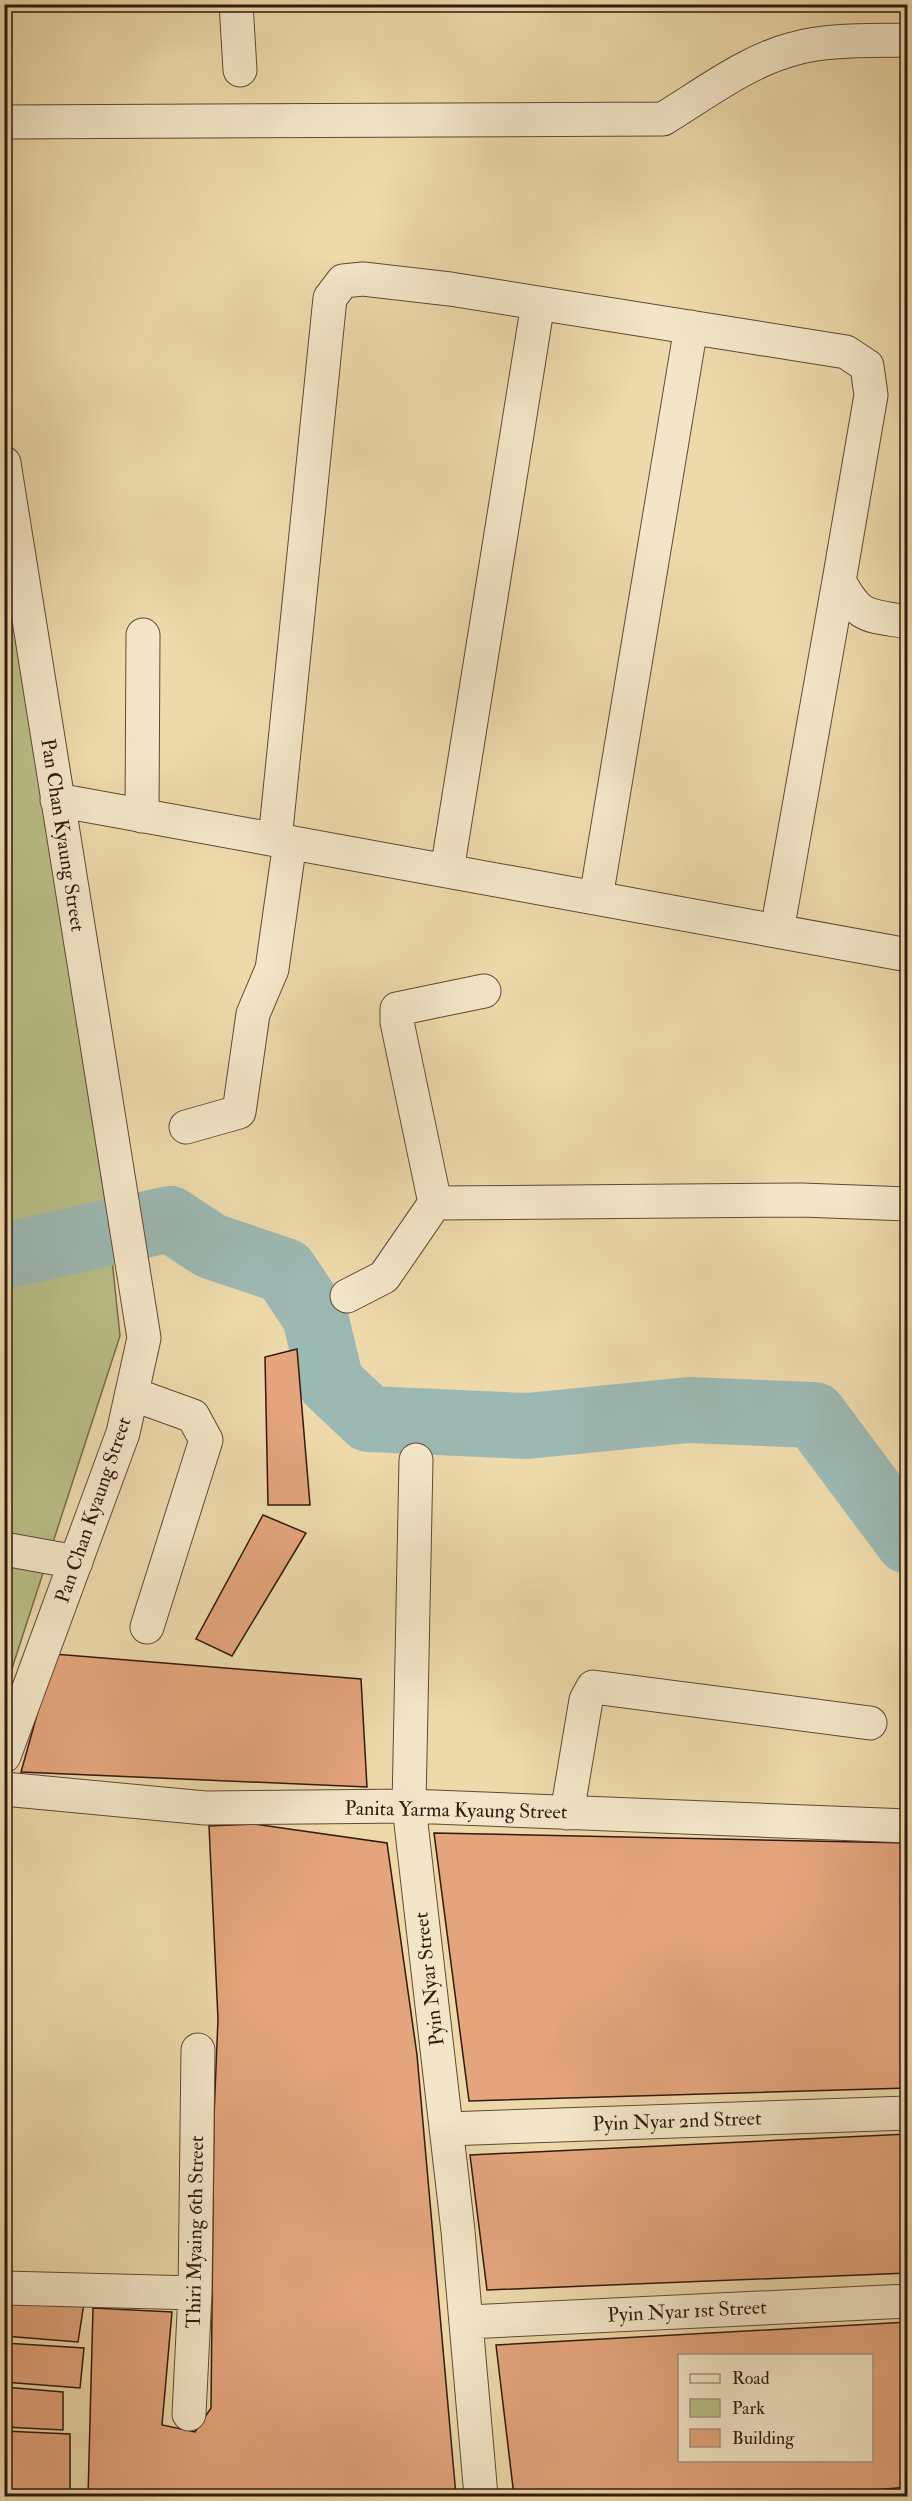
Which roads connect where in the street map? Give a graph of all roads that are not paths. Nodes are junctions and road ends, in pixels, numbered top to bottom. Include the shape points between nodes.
1 (236, 4) edge
2 (908, 40) edge
3 (240, 70) dead end
4 (4, 122) edge
5 (538, 303) junction
6 (691, 327) junction
7 (4, 463) edge
8 (839, 581) junction
9 (908, 622) edge
10 (143, 635) dead end
11 (57, 800) junction
12 (142, 816) junction
13 (282, 841) junction
14 (447, 871) junction
15 (596, 898) junction
16 (777, 931) junction
17 (908, 955) edge
18 (484, 991) dead end
19 (186, 1127) dead end
20 (435, 1203) junction
21 (908, 1204) edge
22 (347, 1296) dead end
23 (132, 1394) junction
24 (416, 1460) dead end
25 (4, 1549) edge
26 (76, 1562) junction
27 (147, 1627) dead end
28 (870, 1723) dead end
29 (4, 1756) edge
30 (4, 1789) edge
31 (409, 1806) junction
32 (567, 1812) junction
33 (908, 1826) edge
34 (198, 2050) dead end
35 (908, 2113) edge
36 (446, 2129) junction
37 (4, 2288) edge
38 (195, 2294) junction
39 (908, 2301) edge
40 (467, 2322) junction
41 (189, 2414) dead end
42 (481, 2496) edge

1 - 3 street
2 - 4 street via 794,49 756,64 663,119
5 - 6 street
5 - 13 street via 363,279 343,281 330,298
5 - 14 street
6 - 8 street via 846,352 867,366 871,394
6 - 15 street
7 - 11 street, Pan Chan Kyaung Street
8 - 9 street via 852,605 870,616
8 - 16 street
10 - 12 street
11 - 12 street
11 - 23 street, Pan Chan Kyaung Street via 144,1338
12 - 13 street
13 - 14 street
13 - 19 street via 272,969 253,1014 239,1112
14 - 15 street
15 - 16 street
16 - 17 street
18 - 20 street via 397,1009
20 - 21 street via 802,1200
20 - 22 street via 384,1277
23 - 26 street, Pan Chan Kyaung Street via 123,1433
23 - 27 street via 193,1416 206,1440
24 - 31 street, Pyin Nyar Street
25 - 26 street
26 - 29 street, Pan Chan Kyaung Street
28 - 32 street via 593,1687 586,1700
30 - 31 street, Panita Yarma Kyaung Street via 205,1808
31 - 32 street, Panita Yarma Kyaung Street
31 - 36 street, Pyin Nyar Street
32 - 33 street, Panita Yarma Kyaung Street
34 - 38 street, Thiri Myaing 6th Street
35 - 36 street, Pyin Nyar 2nd Street
36 - 40 street, Pyin Nyar Street
37 - 38 street
38 - 41 street, Thiri Myaing 6th Street
39 - 40 street, Pyin Nyar 1st Street
40 - 42 street, Pyin Nyar Street

